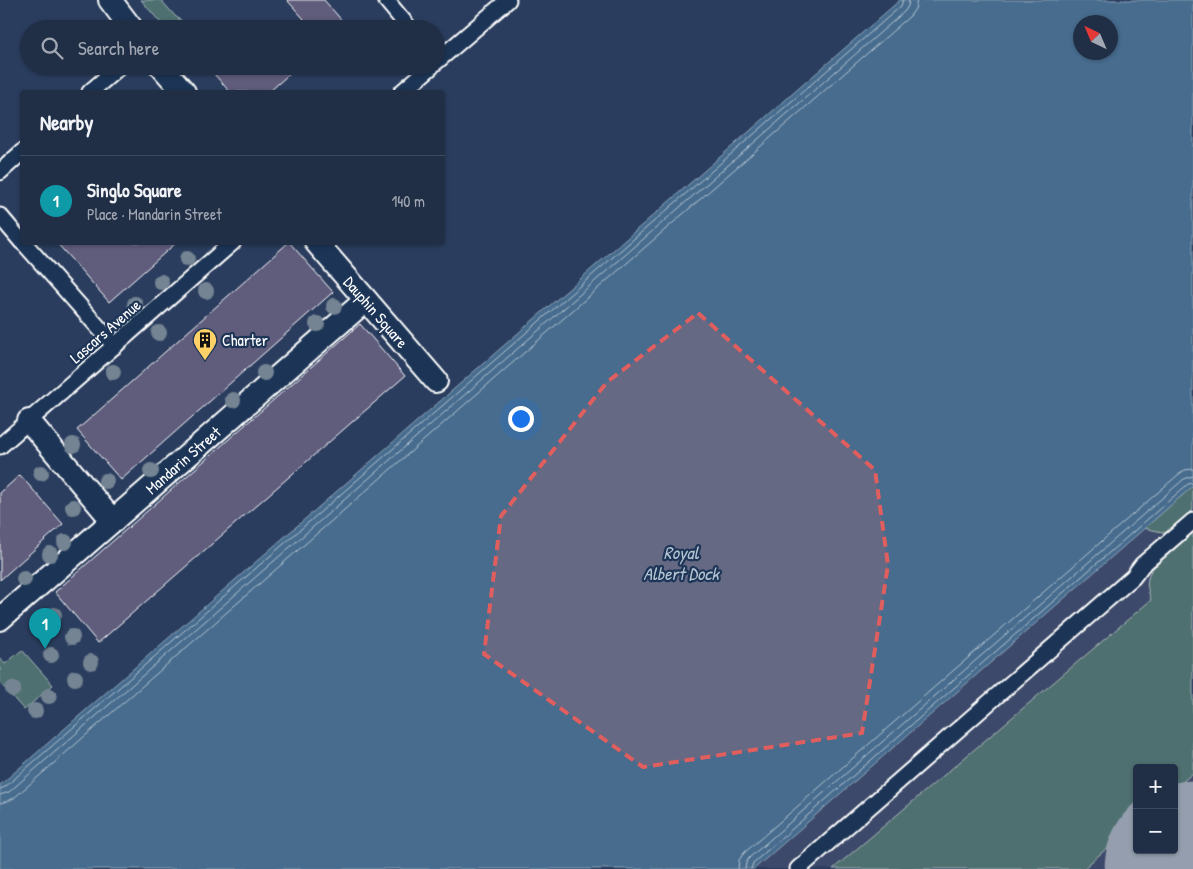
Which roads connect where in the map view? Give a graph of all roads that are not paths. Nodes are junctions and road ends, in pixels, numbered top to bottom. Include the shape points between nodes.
1 (110, 0) edge
2 (386, 0) edge
3 (508, 0) edge
4 (125, 20) edge
5 (403, 20) edge
6 (445, 54) edge
7 (110, 75) edge
8 (169, 75) edge
9 (421, 75) edge
10 (92, 90) edge
11 (182, 90) edge
12 (404, 90) edge
13 (20, 154) edge
14 (0, 172) edge
15 (0, 216) edge
16 (20, 239) edge
17 (26, 245) edge
18 (230, 245) edge
19 (319, 245) edge
20 (366, 300) junction
21 (115, 346) junction
22 (436, 381) dead end
23 (29, 421) junction
24 (0, 446) edge
25 (1193, 520) edge
26 (113, 521) junction
27 (0, 619) edge
28 (798, 869) edge

1 - 4 street
2 - 5 lane
3 - 6 lane
7 - 10 lane
8 - 11 street
9 - 12 lane
13 - 14 lane
15 - 16 lane
17 - 21 lane
18 - 21 lane, Lascars Avenue
19 - 20 street, Dauphin Square
20 - 22 street, Dauphin Square
20 - 26 street, Mandarin Street
21 - 23 lane, Lascars Avenue
23 - 24 lane, Lascars Avenue
23 - 26 street
25 - 28 lane via 1142,565 1133,577
26 - 27 street, Mandarin Street

